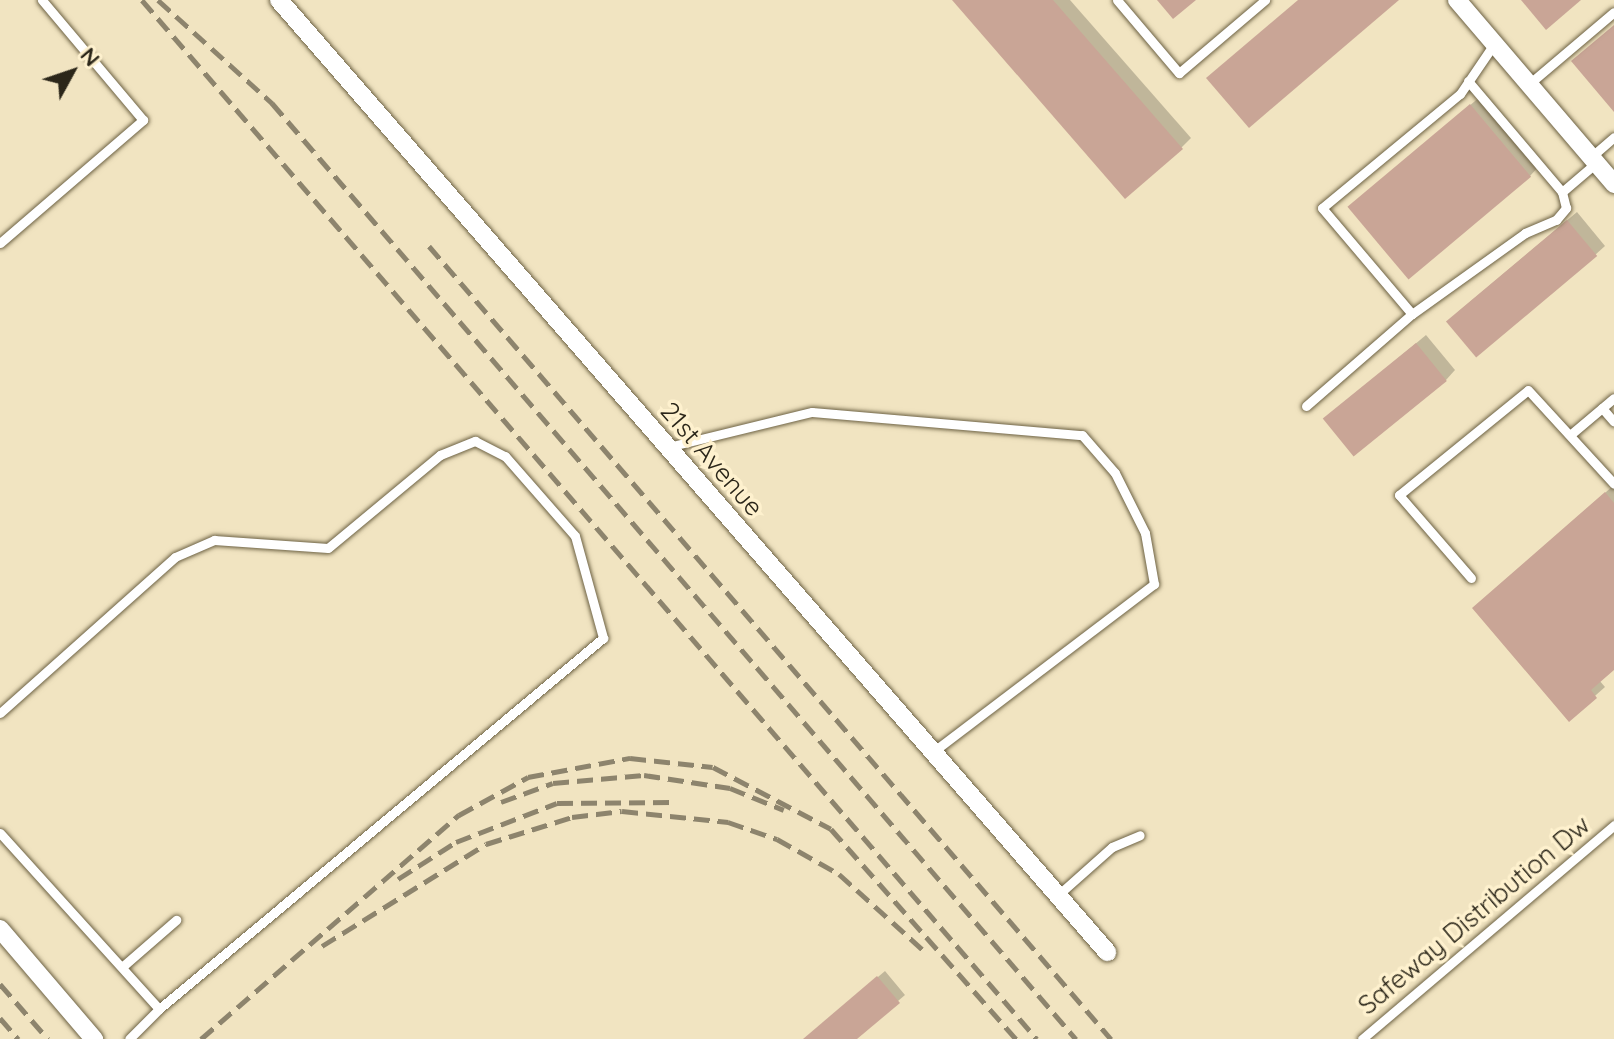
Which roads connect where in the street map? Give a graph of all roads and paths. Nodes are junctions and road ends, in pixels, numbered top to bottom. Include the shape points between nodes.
1 (42, 0) edge
2 (279, 0) edge
3 (1117, 0) edge
4 (1265, 0) edge
5 (1463, 2) edge
6 (1614, 12) edge
7 (1494, 44) junction
8 (1468, 81) junction
9 (1529, 84) junction
10 (1614, 137) edge
11 (1594, 160) junction
12 (1614, 184) edge
13 (1562, 192) junction
14 (0, 243) edge
15 (1412, 314) junction
16 (1614, 398) edge
17 (1306, 406) dead end
18 (1602, 408) junction
19 (1614, 422) edge
20 (1570, 435) junction
21 (668, 447) junction
22 (1614, 484) edge
23 (1471, 578) dead end
24 (0, 713) edge
25 (933, 752) junction
26 (1614, 825) edge
27 (0, 833) edge
28 (1140, 835) dead end
29 (1058, 895) junction
30 (176, 920) dead end
31 (0, 929) edge
32 (1107, 952) dead end
33 (122, 967) junction
34 (159, 1009) junction
35 (94, 1039) edge
36 (129, 1039) edge
37 (1362, 1039) edge

1 - 14 lane via 143,120
2 - 21 street, 21st Avenue
3 - 4 lane via 1179,73
5 - 7 street
6 - 9 lane
7 - 8 lane
7 - 9 street
8 - 13 lane
8 - 15 lane via 1322,208
9 - 11 street
10 - 11 lane
11 - 12 street
11 - 13 lane
13 - 15 lane via 1566,208 1556,220 1525,233
15 - 17 lane
16 - 18 lane
18 - 19 lane
18 - 20 lane
20 - 22 lane
20 - 23 lane via 1528,390 1399,495
21 - 25 street, 21st Avenue
21 - 25 lane via 812,412 1082,435 1115,473 1145,533 1154,584
24 - 34 lane via 175,557 214,540 328,548 440,455 475,441 505,456 575,536 603,638
25 - 29 street, 21st Avenue
26 - 37 lane, Safeway Distribution Dw
27 - 33 lane
28 - 29 lane via 1112,847
29 - 32 street, 21st Avenue
30 - 33 lane
31 - 35 street
33 - 34 lane
34 - 36 lane

